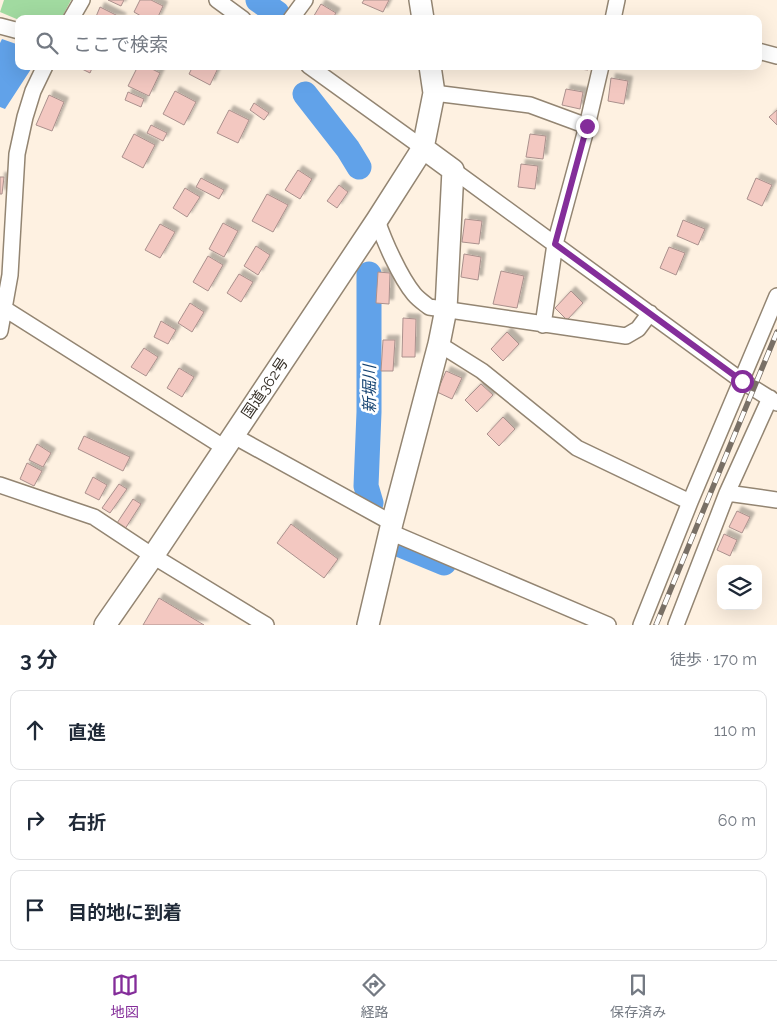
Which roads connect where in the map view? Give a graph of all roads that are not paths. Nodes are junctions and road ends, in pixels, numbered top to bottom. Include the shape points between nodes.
1 (82, 0) edge
2 (217, 0) edge
3 (304, 0) edge
4 (420, 0) edge
5 (617, 0) edge
6 (73, 15) edge
7 (238, 15) edge
8 (293, 15) edge
9 (422, 15) edge
10 (615, 15) edge
11 (0, 26) edge
12 (15, 30) edge
13 (762, 52) edge
14 (777, 56) edge
15 (43, 70) edge
16 (315, 70) edge
17 (431, 70) edge
18 (601, 70) edge
19 (434, 93) junction
20 (587, 126) junction
21 (422, 148) junction
22 (454, 170) junction
23 (377, 220) junction
24 (555, 244) junction
25 (777, 296) edge
26 (5, 309) junction
27 (446, 309) junction
28 (650, 313) junction
29 (543, 324) junction
30 (0, 331) edge
31 (439, 344) junction
32 (742, 381) junction
33 (773, 400) edge
34 (229, 442) junction
35 (0, 485) edge
36 (728, 493) junction
37 (777, 500) edge
38 (690, 502) junction
39 (391, 527) junction
40 (153, 556) junction
41 (105, 625) edge
42 (266, 625) edge
43 (368, 625) edge
44 (608, 625) edge
45 (641, 625) edge
46 (676, 625) edge

1 - 6 street
2 - 7 street
3 - 8 street
4 - 9 highway
5 - 10 street
11 - 12 street
13 - 14 street
15 - 26 street via 33,91 17,154
16 - 21 street
17 - 19 highway, 国道362号
18 - 20 street
19 - 20 street via 530,105
19 - 21 highway, 国道362号
20 - 24 street
21 - 22 highway
21 - 23 highway, 国道362号
22 - 24 street
22 - 27 highway
23 - 27 street via 388,248 414,294 429,307
23 - 34 highway, 国道362号
24 - 28 street
24 - 29 street
25 - 32 street
26 - 30 street
26 - 34 street
27 - 29 street
27 - 31 highway
28 - 29 street via 638,328 626,336
28 - 32 street
31 - 38 street via 482,371 577,448
31 - 39 highway
32 - 33 street
32 - 38 street
33 - 36 street
34 - 39 street
34 - 40 highway, 国道362号
35 - 40 street via 94,517
36 - 37 street
36 - 46 street
38 - 45 street
39 - 43 highway
39 - 44 street
40 - 41 highway, 国道362号
40 - 42 street

